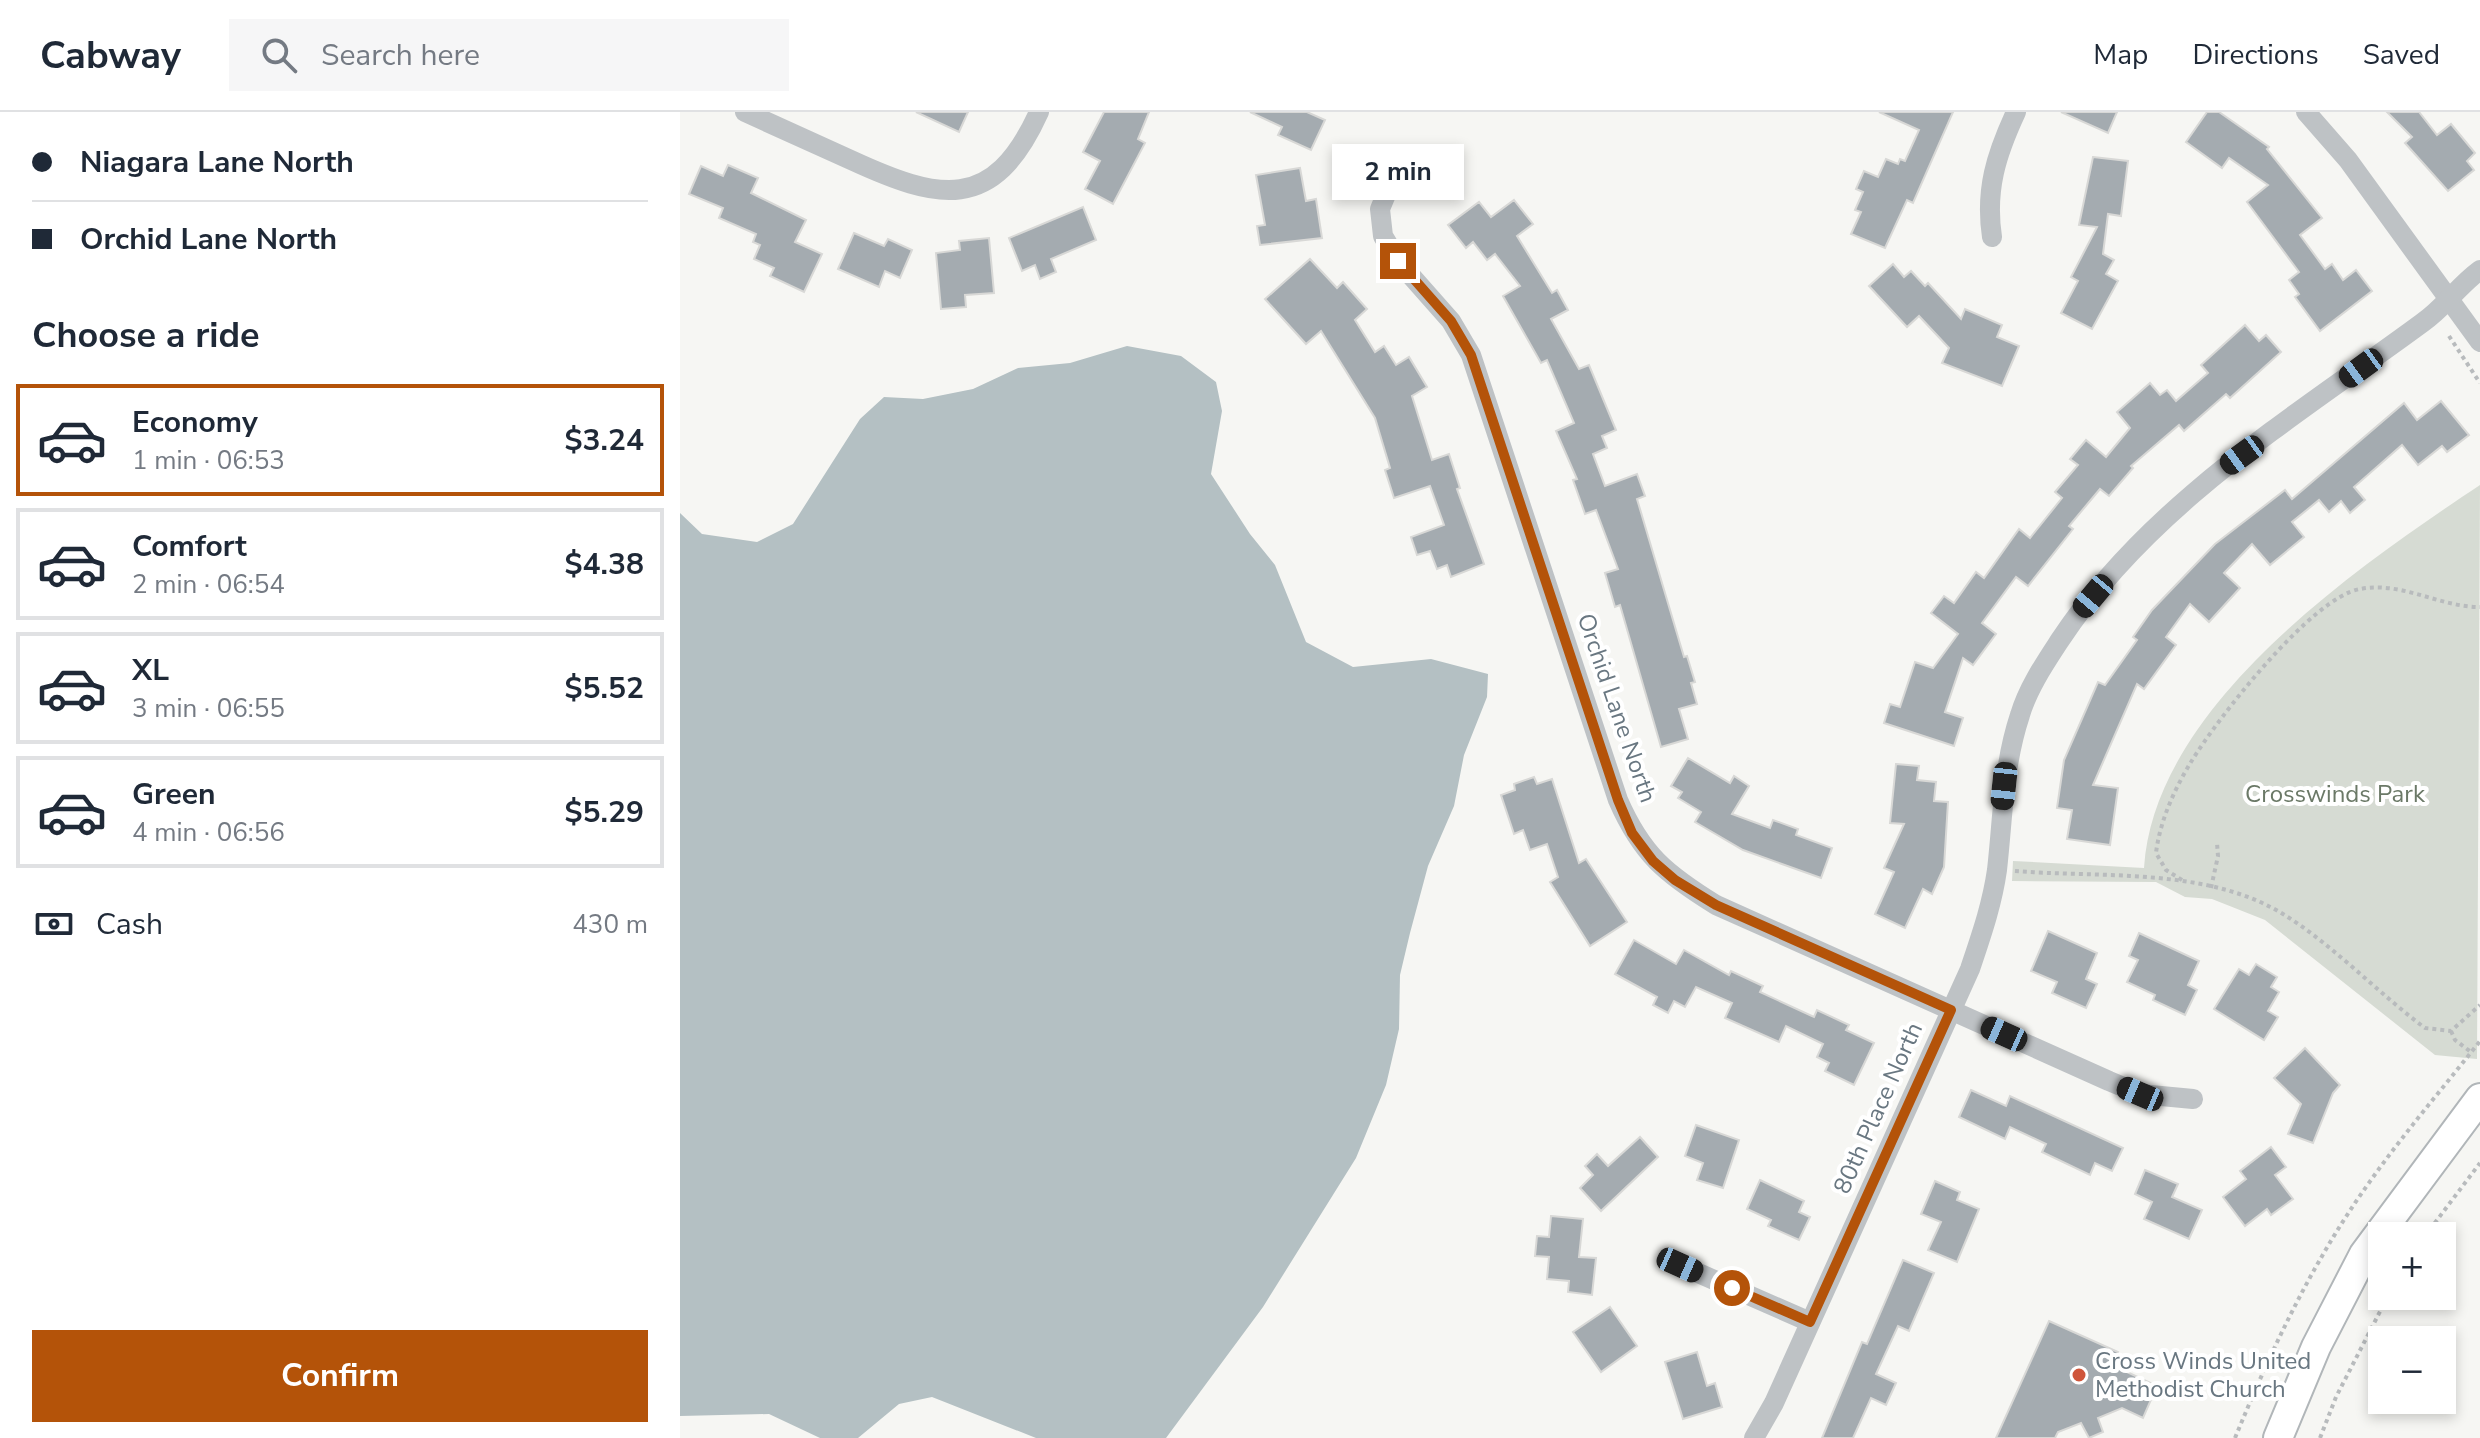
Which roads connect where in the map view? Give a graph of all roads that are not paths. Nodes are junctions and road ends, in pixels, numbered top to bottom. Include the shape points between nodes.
1 (745, 112) edge
2 (1039, 112) edge
3 (2016, 112) edge
4 (2306, 112) edge
5 (1400, 161) dead end
6 (1992, 237) dead end
7 (2480, 270) edge
8 (2448, 300) junction
9 (2480, 342) edge
10 (1951, 1010) junction
11 (2480, 1098) edge
12 (2193, 1099) dead end
13 (1680, 1265) dead end
14 (1810, 1322) junction
15 (1754, 1438) edge
16 (2278, 1438) edge

1 - 2 street via 894,180 940,192 966,189 997,173 1024,146
3 - 6 street via 1991,175
4 - 8 street via 2348,160
5 - 10 street, Orchid Lane North via 1380,209 1383,236 1451,321 1471,355 1632,833 1664,870 1716,905
7 - 8 street, 80th Place North
8 - 9 street
8 - 10 street, 80th Place North via 2166,516 2077,614 2021,711 2007,760 1989,914
10 - 12 street, Orchid Lane North via 2140,1094
10 - 14 street, 80th Place North
11 - 16 main road via 2364,1254 2316,1347
13 - 14 street
14 - 15 street, 80th Place North

